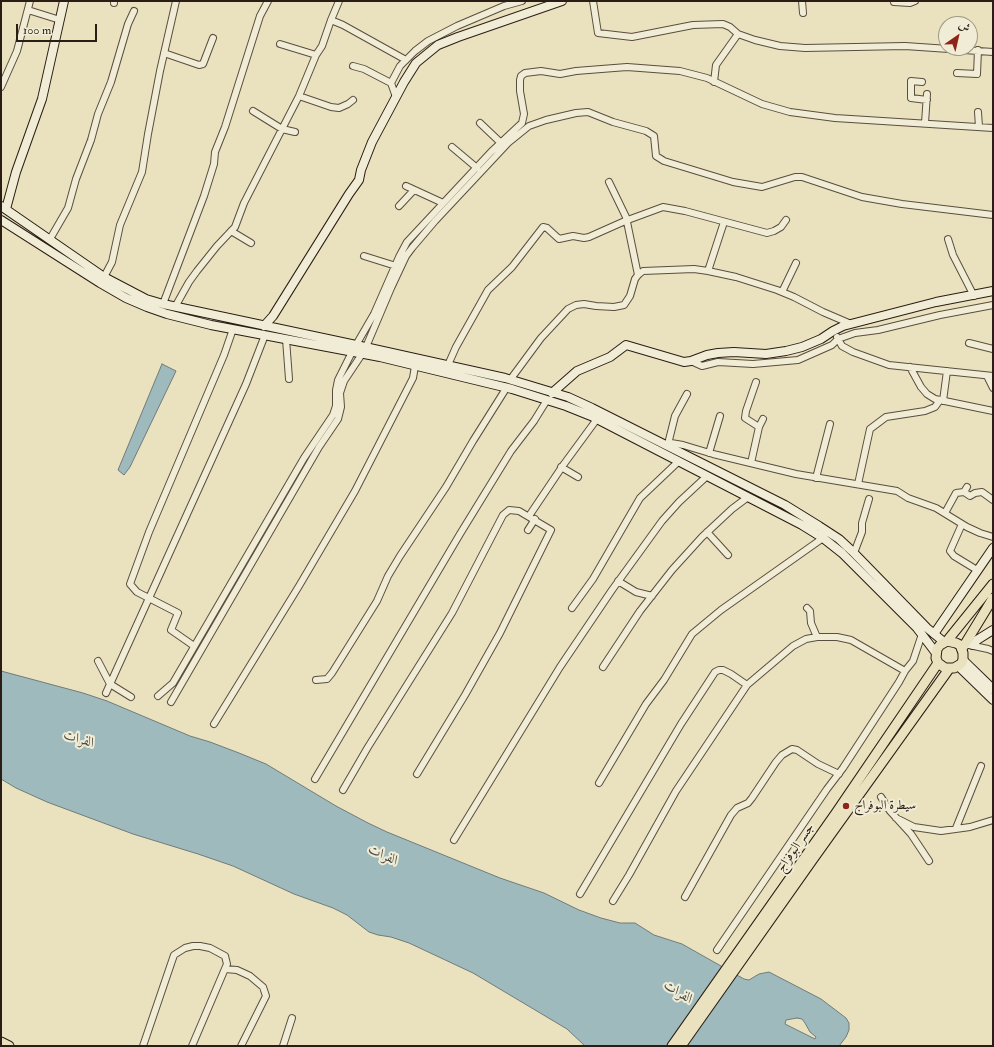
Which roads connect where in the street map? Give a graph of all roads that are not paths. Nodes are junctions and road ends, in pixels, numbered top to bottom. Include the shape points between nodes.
1 (30, 1) edge
2 (64, 1) edge
3 (176, 1) edge
4 (268, 1) edge
5 (339, 1) edge
6 (522, 1) edge
7 (562, 1) edge
8 (593, 1) edge
9 (802, 1) edge
10 (894, 1) edge
11 (915, 1) edge
12 (504, 4) edge
13 (28, 10) junction
14 (134, 11) dead end
15 (803, 13) dead end
16 (60, 20) junction
17 (331, 20) junction
18 (738, 34) junction
19 (213, 38) dead end
20 (280, 44) dead end
21 (938, 48) edge
22 (978, 50) edge
23 (993, 52) edge
24 (164, 53) junction
25 (316, 55) junction
26 (978, 56) edge
27 (406, 60) junction
28 (353, 66) dead end
29 (957, 73) dead end
30 (714, 82) junction
31 (922, 82) dead end
32 (390, 83) junction
33 (1, 87) edge
34 (299, 96) junction
35 (396, 97) junction
36 (353, 100) dead end
37 (253, 111) dead end
38 (978, 112) dead end
39 (480, 123) dead end
40 (925, 123) junction
41 (979, 127) junction
42 (282, 128) junction
43 (993, 128) edge
44 (295, 132) dead end
45 (501, 143) junction
46 (452, 147) dead end
47 (477, 168) junction
48 (609, 182) dead end
49 (406, 186) dead end
50 (414, 190) junction
51 (442, 203) junction
52 (399, 206) dead end
53 (4, 207) edge
54 (993, 215) edge
55 (1, 220) edge
56 (786, 220) dead end
57 (626, 221) junction
58 (25, 222) junction
59 (724, 222) junction
60 (18, 231) junction
61 (231, 231) junction
62 (50, 239) junction
63 (948, 239) dead end
64 (251, 243) dead end
65 (364, 256) dead end
66 (796, 263) dead end
67 (396, 266) junction
68 (708, 271) junction
69 (638, 275) junction
70 (104, 277) junction
71 (993, 291) edge
72 (782, 292) junction
73 (974, 296) junction
74 (163, 304) junction
75 (993, 305) edge
76 (175, 307) junction
77 (851, 324) junction
78 (233, 329) junction
79 (265, 331) junction
80 (833, 331) junction
81 (286, 339) junction
82 (838, 339) junction
83 (969, 343) dead end
84 (354, 348) junction
85 (794, 349) junction
86 (993, 349) edge
87 (364, 350) junction
88 (747, 353) junction
89 (798, 360) junction
90 (691, 362) junction
91 (743, 363) junction
92 (420, 364) junction
93 (448, 365) junction
94 (910, 367) junction
95 (947, 371) junction
96 (990, 376) edge
97 (289, 379) dead end
98 (756, 382) dead end
99 (508, 384) junction
100 (993, 388) edge
101 (687, 394) dead end
102 (550, 396) junction
103 (942, 400) junction
104 (993, 403) edge
105 (990, 410) edge
106 (720, 416) dead end
107 (597, 419) junction
108 (763, 419) dead end
109 (830, 424) dead end
110 (759, 427) junction
111 (640, 437) junction
112 (667, 444) junction
113 (709, 453) junction
114 (679, 461) junction
115 (751, 463) junction
116 (562, 467) junction
117 (707, 476) junction
118 (578, 477) dead end
119 (816, 478) junction
120 (858, 484) junction
121 (748, 497) junction
122 (869, 499) dead end
123 (993, 500) edge
124 (945, 513) junction
125 (532, 518) junction
126 (962, 524) junction
127 (528, 530) dead end
128 (993, 530) edge
129 (707, 532) junction
130 (991, 537) edge
131 (823, 538) junction
132 (993, 548) edge
133 (854, 553) junction
134 (728, 555) dead end
135 (977, 570) junction
136 (618, 581) junction
137 (993, 584) edge
138 (652, 596) junction
139 (148, 598) junction
140 (993, 598) edge
141 (572, 608) dead end
142 (807, 608) dead end
143 (993, 630) edge
144 (922, 634) junction
145 (934, 634) junction
146 (817, 637) junction
147 (945, 642) junction
148 (194, 646) junction
149 (967, 646) junction
150 (993, 651) edge
151 (936, 653) junction
152 (98, 661) dead end
153 (938, 663) junction
154 (956, 665) junction
155 (603, 667) dead end
156 (904, 672) junction
157 (316, 680) dead end
158 (110, 684) junction
159 (747, 685) junction
160 (992, 686) edge
161 (106, 693) dead end
162 (158, 696) dead end
163 (131, 697) dead end
164 (993, 700) edge
165 (172, 702) dead end
166 (214, 724) dead end
167 (981, 766) dead end
168 (417, 774) dead end
169 (839, 774) junction
170 (315, 779) dead end
171 (599, 783) dead end
172 (343, 790) dead end
173 (881, 797) dead end
174 (896, 818) junction
175 (993, 820) edge
176 (956, 828) junction
177 (454, 840) dead end
178 (929, 861) dead end
179 (786, 890) junction
180 (580, 894) dead end
181 (685, 897) dead end
182 (613, 901) dead end
183 (717, 950) dead end
184 (225, 969) junction
185 (292, 1018) dead end
186 (1, 1042) edge
187 (9, 1046) edge
188 (143, 1046) edge
189 (192, 1046) edge
190 (242, 1046) edge
191 (284, 1046) edge
192 (672, 1046) edge
193 (681, 1046) edge

1 - 13 street
2 - 16 main road
3 - 24 street
4 - 74 street via 260,16 215,152 204,196
5 - 17 street
6 - 12 street
7 - 35 main road via 438,45 416,63
8 - 18 street via 598,33 632,37 693,25 723,24
9 - 15 street
10 - 11 street
12 - 27 street via 428,41
13 - 16 street
13 - 33 street via 17,51
14 - 62 street via 68,208
16 - 53 main road via 42,99
17 - 25 street
17 - 27 street
18 - 21 street via 780,46 805,48
18 - 30 street via 716,65
19 - 24 street via 203,64 199,65
20 - 25 street
22 - 23 street
24 - 70 street via 142,172 120,225 112,262
25 - 34 street
26 - 29 street via 977,74
27 - 32 street
28 - 32 street
30 - 40 street via 762,104 790,112 835,118
30 - 45 street via 680,70 627,67 560,74 541,71 525,73 520,80 524,114 522,122
31 - 40 street via 911,81 911,98 927,97
32 - 35 street
34 - 36 street via 338,108
34 - 42 street
35 - 79 main road via 372,142 359,180
37 - 42 street
38 - 41 street
39 - 45 street
40 - 41 street
41 - 43 street
42 - 44 street
42 - 61 street
45 - 47 street
46 - 47 street
47 - 51 street
48 - 57 street
49 - 50 street
50 - 51 street
50 - 52 street
51 - 67 street via 407,242
53 - 58 main road
54 - 87 street via 862,197 802,177 762,187 733,182 660,159 656,156 654,136 646,131 588,112 576,113 529,126 508,143 435,221 406,256
55 - 60 main road
56 - 59 street via 781,227 767,233
57 - 59 street via 663,207
57 - 69 street
57 - 93 street via 584,238 573,236 559,239 543,227 512,267 488,290
58 - 60 main road
58 - 62 main road
59 - 68 street
60 - 78 main road via 126,298 167,314
61 - 64 street
61 - 76 street via 193,277
62 - 70 main road
63 - 73 street via 953,255
65 - 67 street
66 - 72 street
67 - 84 street via 372,318
68 - 69 street via 643,271
68 - 72 street
69 - 99 street via 624,305 614,307 584,304 568,309 541,338
70 - 74 main road via 146,299
71 - 73 main road
72 - 77 street
73 - 77 main road via 936,302
74 - 76 main road
75 - 82 street via 855,333
76 - 79 main road
77 - 80 main road
78 - 79 main road
78 - 139 street via 130,584 137,592
79 - 81 main road
79 - 84 main road
79 - 139 street via 246,384
80 - 82 street
80 - 85 main road via 821,339
81 - 84 main road
81 - 97 street
82 - 89 street via 832,345
82 - 94 street via 842,346 853,352 889,365
83 - 86 street
84 - 87 main road
84 - 148 street via 338,380 333,415 304,458
85 - 88 main road via 766,354
85 - 89 street
87 - 92 main road
87 - 165 street via 344,381 340,393 341,407 338,419 319,447
88 - 90 main road via 718,353
88 - 91 street
89 - 91 street via 769,364
90 - 91 street via 702,366 718,362
90 - 102 main road via 626,345 610,357 577,371
92 - 93 main road
92 - 99 main road
92 - 166 street via 355,490
93 - 99 main road
94 - 95 street
94 - 103 street via 927,394
95 - 96 street
95 - 103 street
96 - 100 street
98 - 110 street via 745,418
99 - 102 main road
99 - 157 street via 446,487 400,556 377,601 332,673 326,679
101 - 112 street via 675,416
102 - 107 main road
102 - 111 main road via 574,400
102 - 170 street via 511,451 471,516
103 - 105 street
103 - 120 street via 925,412 886,417 870,429
104 - 105 street
106 - 113 street
107 - 111 main road
107 - 116 street
108 - 110 street
109 - 119 street
110 - 115 street
111 - 112 main road
111 - 114 main road
112 - 113 street via 683,445
112 - 133 main road via 786,506 839,539
113 - 115 street
114 - 117 main road
114 - 141 street via 640,498
115 - 119 street
116 - 118 street
116 - 125 street
117 - 121 main road
117 - 136 street via 662,521
119 - 120 street
120 - 124 street via 897,491
121 - 129 street
121 - 131 main road
122 - 133 street via 862,532
123 - 124 street via 982,492 970,496 966,490 956,493
124 - 126 street
125 - 127 street
125 - 168 street via 551,530 500,633
125 - 172 street via 514,509 503,515 452,613
126 - 130 street
126 - 135 street via 950,551
128 - 130 street
129 - 134 street
129 - 138 street
131 - 144 main road via 842,553
131 - 171 street via 692,634
132 - 135 main road
133 - 145 main road
135 - 145 main road
136 - 138 street via 636,592
136 - 177 street via 560,667
137 - 147 main road
138 - 155 street
139 - 148 street via 178,613 171,630
139 - 158 street
140 - 149 main road
142 - 146 street
143 - 149 main road
144 - 151 main road
144 - 156 street via 913,661
145 - 147 main road
146 - 156 street via 851,640
146 - 159 street via 806,638 793,646
147 - 149 main road
147 - 151 main road
148 - 162 street via 173,683
149 - 150 street
149 - 154 main road
151 - 153 main road
152 - 158 street
153 - 154 main road via 945,668
153 - 179 main road, جسر البوفراج
154 - 160 main road
154 - 164 main road
154 - 179 main road, جسر البوفراج
156 - 169 street
158 - 161 street
158 - 163 street
159 - 180 street via 722,670 714,672
159 - 182 street via 676,791
167 - 176 street
169 - 181 street via 797,750 792,749 782,755 748,803 731,814
169 - 183 street
173 - 174 street
174 - 176 street via 914,827 928,830
174 - 178 street via 911,834
175 - 176 street
179 - 192 main road, جسر البوفراج
179 - 193 main road, جسر البوفراج
184 - 188 street via 225,956 210,948 193,946 174,955
184 - 189 street
184 - 190 street via 237,970 250,976 263,987 266,996
185 - 191 street
186 - 187 main road

